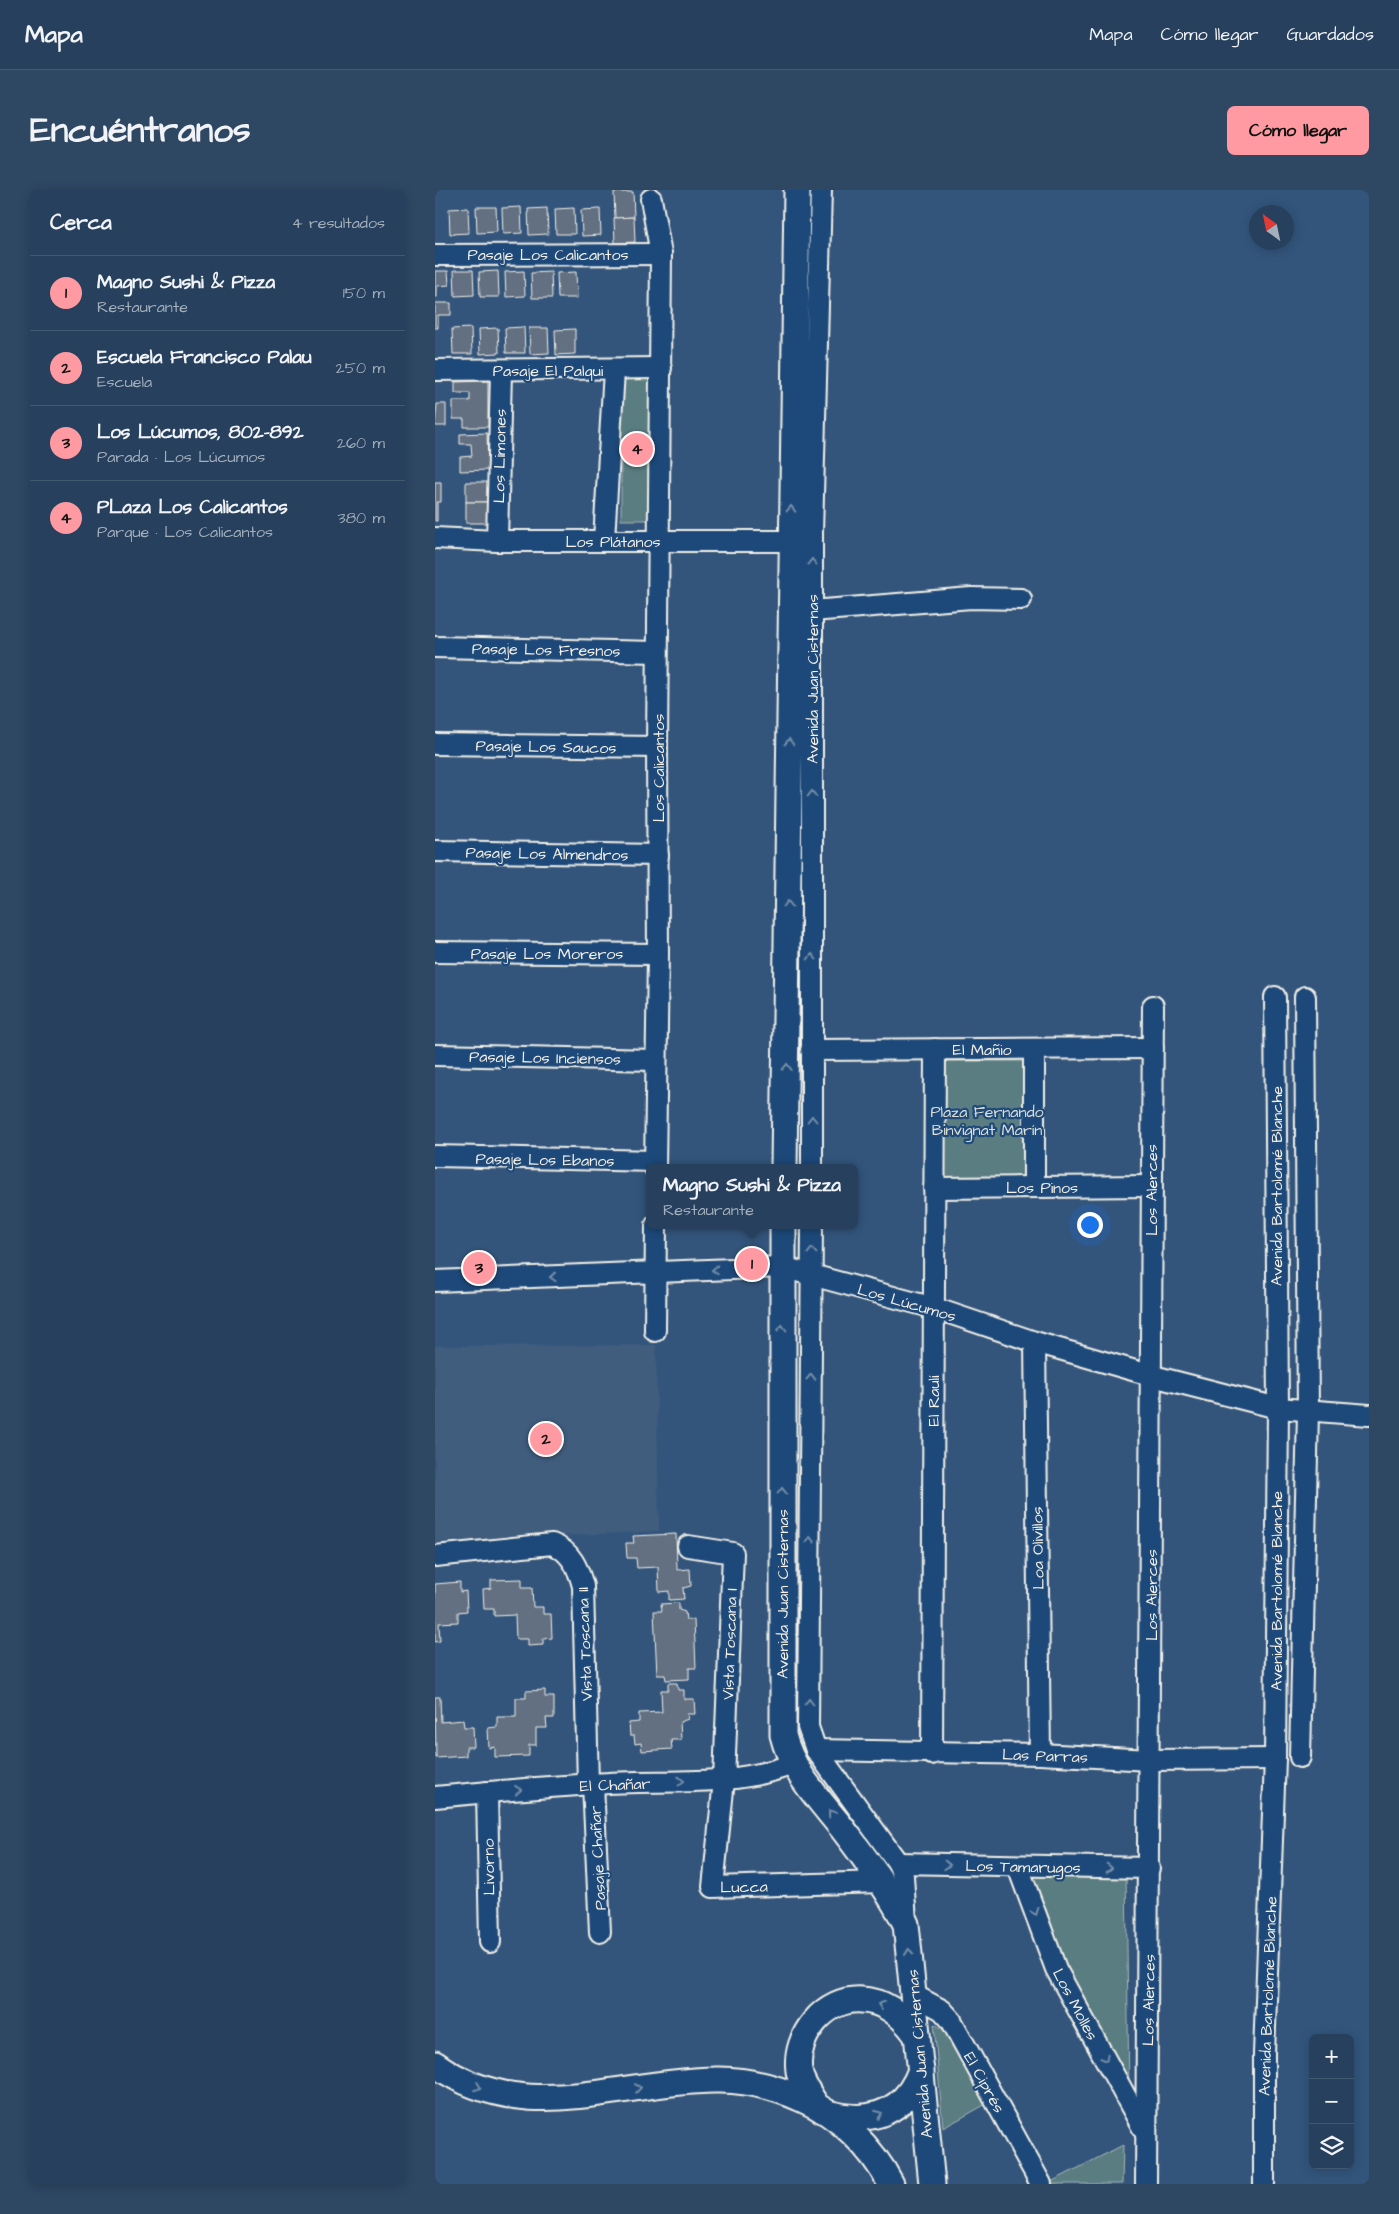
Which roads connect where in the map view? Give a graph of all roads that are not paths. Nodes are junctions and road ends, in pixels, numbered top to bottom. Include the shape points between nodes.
1 (797, 190) edge
2 (821, 190) edge
3 (651, 199) dead end
4 (435, 254) edge
5 (661, 254) junction
6 (661, 368) junction
7 (435, 370) edge
8 (614, 370) junction
9 (501, 371) junction
10 (435, 538) edge
11 (604, 540) junction
12 (497, 541) junction
13 (660, 541) junction
14 (791, 541) junction
15 (1021, 599) dead end
16 (812, 611) junction
17 (435, 647) edge
18 (657, 652) junction
19 (435, 744) edge
20 (657, 747) junction
21 (435, 852) edge
22 (659, 854) junction
23 (435, 952) edge
24 (658, 954) junction
25 (1275, 997) dead end
26 (1305, 997) dead end
27 (1153, 1006) dead end
28 (1034, 1048) junction
29 (1153, 1048) junction
30 (935, 1049) junction
31 (811, 1050) junction
32 (435, 1055) edge
33 (655, 1060) junction
34 (435, 1156) edge
35 (655, 1164) edge
36 (784, 1164) edge
37 (812, 1164) edge
38 (1151, 1186) junction
39 (1035, 1187) junction
40 (934, 1188) junction
41 (656, 1229) edge
42 (783, 1229) edge
43 (812, 1229) edge
44 (782, 1267) junction
45 (656, 1273) junction
46 (812, 1276) junction
47 (435, 1281) edge
48 (934, 1308) junction
49 (655, 1331) dead end
50 (1035, 1342) junction
51 (1153, 1376) junction
52 (1278, 1408) junction
53 (1308, 1412) junction
54 (1369, 1415) edge
55 (688, 1546) dead end
56 (435, 1556) edge
57 (816, 1750) junction
58 (932, 1754) junction
59 (1040, 1754) junction
60 (1300, 1757) dead end
61 (1275, 1759) junction
62 (1150, 1760) junction
63 (793, 1764) junction
64 (724, 1780) junction
65 (591, 1784) junction
66 (487, 1792) junction
67 (435, 1797) edge
68 (898, 1863) junction
69 (1018, 1866) junction
70 (1149, 1868) junction
71 (883, 1882) junction
72 (906, 1924) junction
73 (600, 1932) dead end
74 (490, 1942) dead end
75 (914, 1995) junction
76 (917, 2036) junction
77 (435, 2064) edge
78 (921, 2070) junction
79 (823, 2109) junction
80 (1147, 2135) junction
81 (891, 2184) edge
82 (932, 2184) edge
83 (1041, 2184) edge
84 (1146, 2184) edge
85 (1264, 2184) edge

14 -> 1 main road, Avenida Juan Cisternas
16 -> 2 street, Avenida Juan Cisternas
3 - 5 street
4 - 5 street, Pasaje Los Calicantos
5 - 6 street
6 - 8 street, Pasaje El Palqui
6 - 13 street, Los Calicantos
7 - 9 street, Pasaje El Palqui
8 - 9 street, Pasaje El Palqui
8 - 11 street
9 - 12 street, Los Limones
10 - 12 street, Los Plátanos
11 - 12 street, Los Plátanos
11 - 13 street, Los Plátanos
13 - 14 street, Los Plátanos
13 - 18 street, Los Calicantos
36 -> 14 main road, Avenida Juan Cisternas
15 - 16 street via 971,598
31 -> 16 street, Avenida Juan Cisternas
17 - 18 street, Pasaje Los Fresnos
18 - 20 street, Los Calicantos
19 - 20 street, Pasaje Los Saucos
20 - 22 street, Los Calicantos
21 - 22 street, Pasaje Los Almendros
22 - 24 street, Los Calicantos
23 - 24 street, Pasaje Los Moreros
24 - 33 street, Los Calicantos
25 - 52 street, Avenida Bartolomé Blanche
26 - 53 street, Avenida Bartolomé Blanche
27 - 29 street, Los Alerces
28 - 29 street, El Mañio
28 - 30 street, El Mañio
28 - 39 street
29 - 38 street, Los Alerces
30 - 31 street, El Mañio
30 - 40 street, El Raulí
37 -> 31 street, Avenida Juan Cisternas
32 - 33 street, Pasaje Los Inciensos
33 - 35 street, Los Calicantos
34 - 35 street, Pasaje Los Ebanos
38 - 39 street, Los Pinos
38 - 51 street, Los Alerces
39 - 40 street, Los Pinos
40 - 48 street, El Raulí
41 - 45 street
42 - 44 main road, Avenida Juan Cisternas
46 -> 43 street, Avenida Juan Cisternas
44 -> 45 street, Los Lúcumos
44 - 46 street, Los Lúcumos
63 -> 44 main road, Avenida Juan Cisternas via 781,1718
45 -> 47 street, Los Lúcumos
45 - 49 street
46 - 48 street, Los Lúcumos
57 -> 46 street, Avenida Juan Cisternas via 808,1728
48 - 50 street, Los Lúcumos
48 - 58 street, El Raulí
50 - 51 street, Los Lúcumos
50 - 59 street, Loa Olivillos
51 - 52 street, Los Lúcumos
51 - 62 street, Los Alerces
52 - 53 street, Los Lúcumos
52 - 61 street, Avenida Bartolomé Blanche
53 - 54 street, Los Lúcumos
53 - 60 street, Avenida Bartolomé Blanche
55 - 64 street, Vista Toscana I via 733,1553
56 - 65 street, Vista Toscana II via 553,1544 564,1548 578,1568 583,1586
57 - 58 street, Las Parras
57 - 68 street, Avenida Juan Cisternas
58 - 59 street, Las Parras
59 - 62 street, Las Parras
61 - 62 street, Las Parras
61 - 85 street, Avenida Bartolomé Blanche via 1264,2054
62 - 70 street, Los Alerces
63 - 64 street, El Chañar via 770,1774
71 -> 63 main road, Avenida Juan Cisternas
65 -> 64 street, El Chañar
64 - 71 street, Lucca via 713,1887
66 -> 65 street, El Chañar
65 - 73 street, Pasaje Chañar
66 - 67 street, El Chañar
66 - 74 street, Livorno
68 -> 69 street, Los Tamarugos
68 - 72 street, Avenida Juan Cisternas via 903,1876
69 -> 70 street, Los Tamarugos
69 -> 80 street, Los Molles via 1056,1969
70 - 80 street, Los Alerces
71 - 72 main road, Avenida Juan Cisternas
75 -> 72 main road, Avenida Juan Cisternas
75 - 76 main road, Avenida Juan Cisternas
75 - 83 street, El Ciprés via 942,2010 951,2020
76 - 78 main road, Avenida Juan Cisternas
76 -> 79 main road via 896,2012 875,2003 856,2000 829,2009 812,2024 799,2048 801,2079
77 -> 79 main road via 478,2087 513,2097 568,2098 678,2083 727,2080 780,2090
79 -> 78 main road via 863,2119 882,2113 904,2099
78 - 82 main road, Avenida Juan Cisternas
79 - 81 main road via 863,2145
80 - 84 street, Los Alerces

